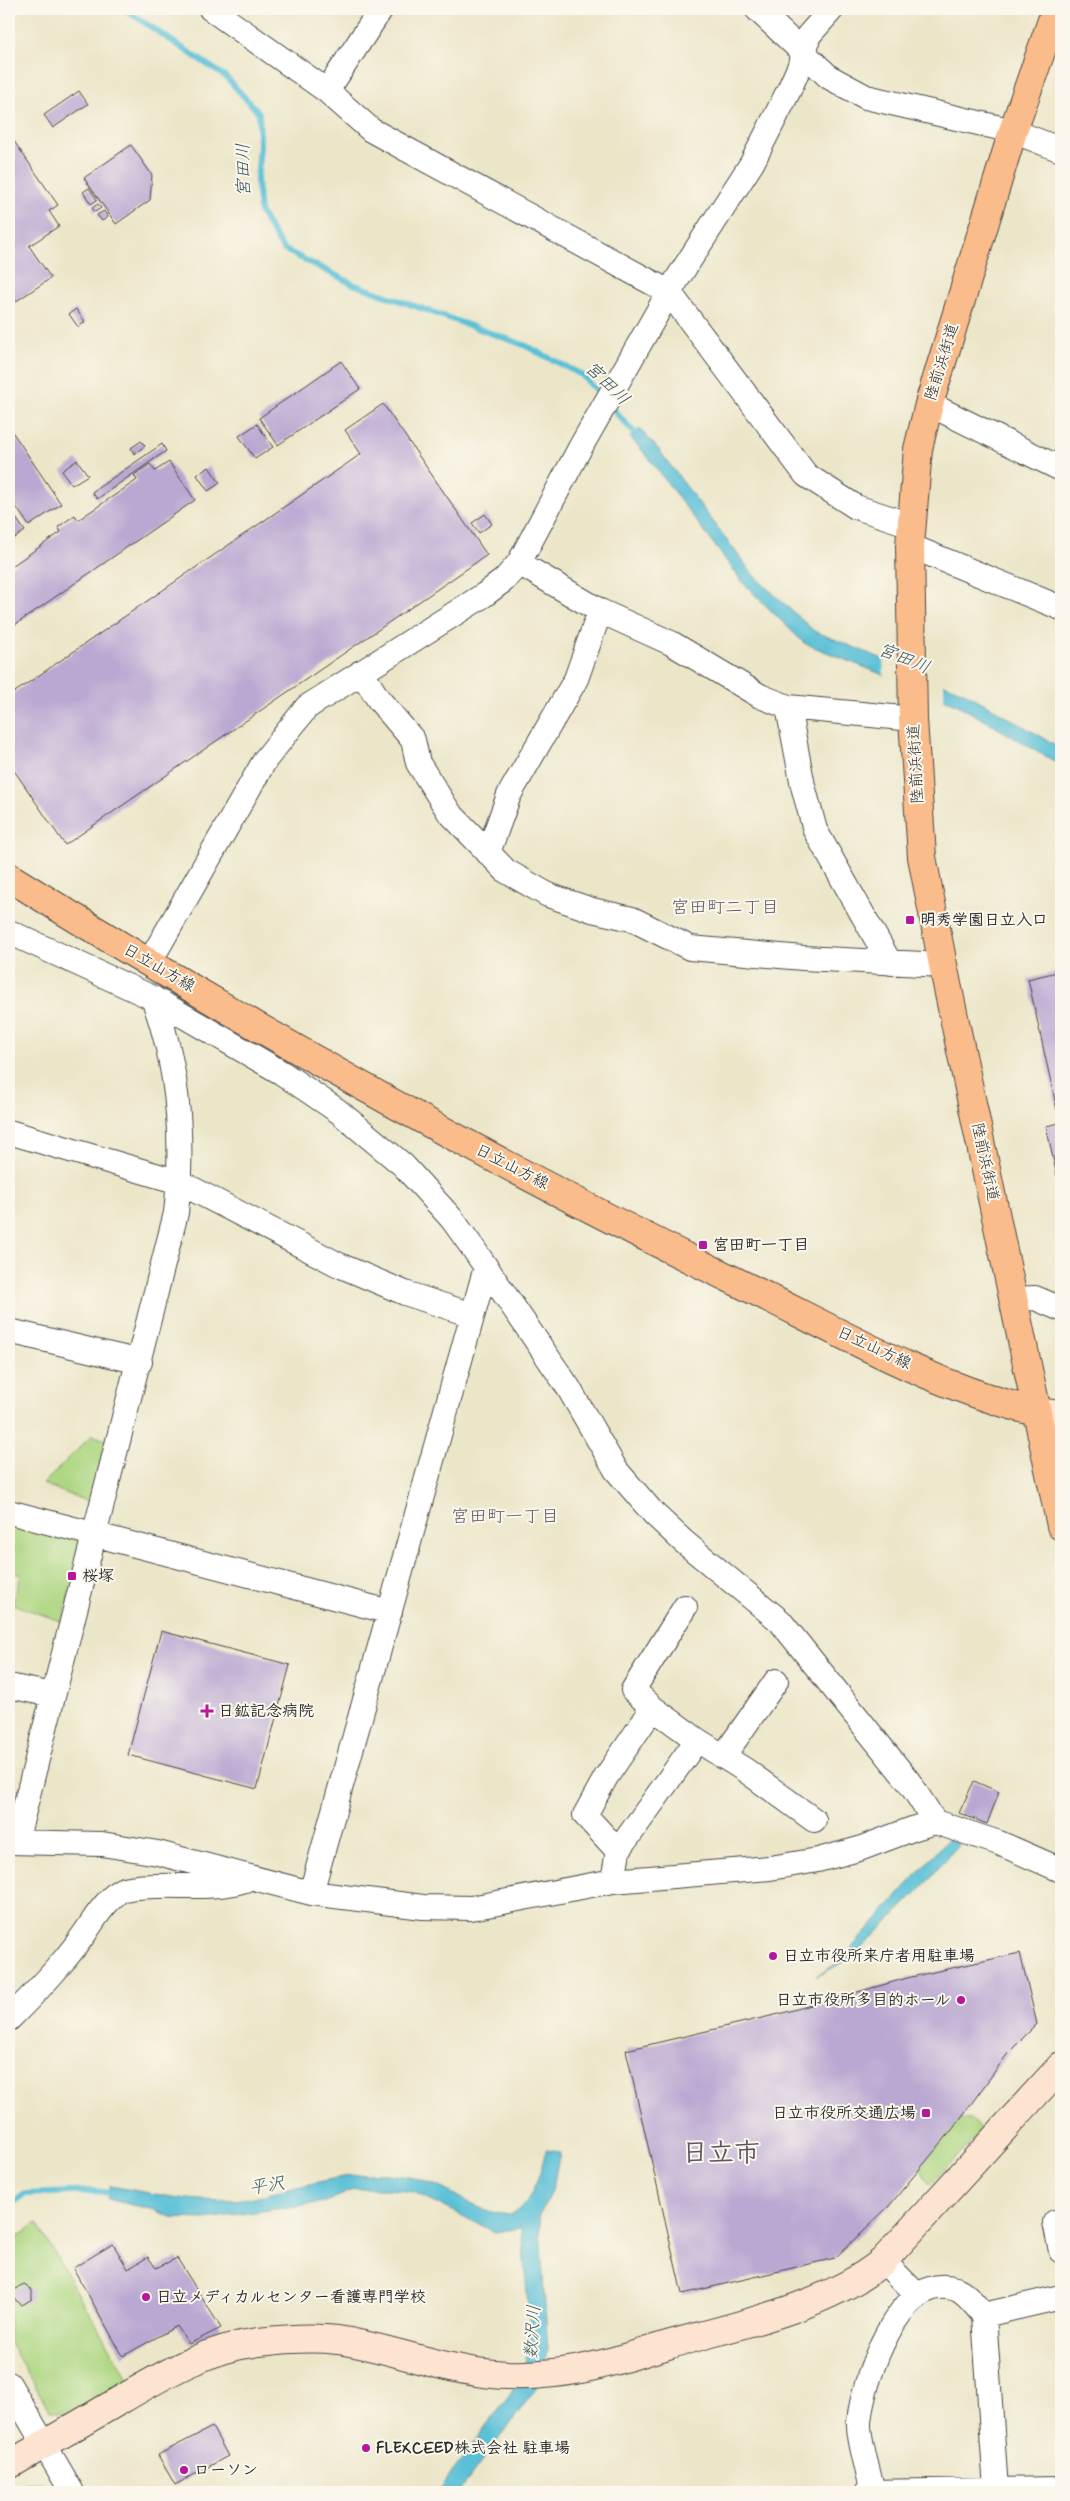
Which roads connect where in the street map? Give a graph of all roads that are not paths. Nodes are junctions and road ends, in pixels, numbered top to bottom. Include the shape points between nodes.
1 (211, 9) edge
2 (381, 9) edge
3 (757, 9) edge
4 (832, 9) edge
5 (1056, 9) edge
6 (805, 54) junction
7 (327, 91) junction
8 (1013, 132) junction
9 (1061, 150) edge
10 (669, 292) junction
11 (929, 404) junction
12 (1061, 469) edge
13 (911, 536) junction
14 (519, 563) junction
15 (1061, 608) edge
16 (600, 611) junction
17 (361, 672) junction
18 (788, 706) junction
19 (913, 713) junction
20 (488, 853) junction
21 (9, 878) edge
22 (9, 932) edge
23 (149, 963) junction
24 (890, 963) junction
25 (943, 965) junction
26 (153, 998) junction
27 (9, 1132) edge
28 (179, 1182) junction
29 (486, 1268) junction
30 (1014, 1299) junction
31 (1061, 1310) edge
32 (472, 1315) junction
33 (9, 1331) edge
34 (140, 1362) junction
35 (1049, 1413) edge
36 (9, 1512) edge
37 (1061, 1526) edge
38 (93, 1535) junction
39 (685, 1608) dead end
40 (390, 1612) junction
41 (776, 1681) dead end
42 (9, 1686) edge
43 (52, 1695) junction
44 (653, 1708) junction
45 (697, 1740) junction
46 (723, 1757) junction
47 (814, 1820) dead end
48 (935, 1822) junction
49 (13, 1842) edge
50 (618, 1851) junction
51 (1061, 1870) edge
52 (251, 1878) junction
53 (614, 1881) junction
54 (311, 1894) junction
55 (9, 2019) edge
56 (1061, 2066) edge
57 (1061, 2221) edge
58 (1061, 2251) edge
59 (883, 2261) junction
60 (918, 2296) junction
61 (1061, 2298) edge
62 (984, 2315) junction
63 (9, 2384) edge
64 (44, 2445) junction
65 (9, 2465) edge
66 (1061, 2489) edge
67 (996, 2490) junction
68 (72, 2492) edge
69 (871, 2492) edge

1 - 7 street
2 - 7 street
3 - 6 street
4 - 6 street via 808,36
5 - 8 main road, 陸前浜街道
6 - 8 street via 829,77 866,97
6 - 10 street via 752,163
7 - 10 street via 372,130
8 - 9 street
8 - 11 main road, 陸前浜街道
10 - 13 street via 806,475 856,507
10 - 14 street
11 - 12 street
11 - 13 main road, 陸前浜街道 via 918,448
13 - 15 street
13 - 19 main road, 陸前浜街道
14 - 16 street
14 - 17 street via 484,595
16 - 18 street via 671,643 760,696
16 - 20 street via 576,679 509,795
17 - 20 street via 379,700 413,740 418,763 449,812
17 - 23 street via 307,707 265,760
18 - 19 street
18 - 24 street via 815,830
19 - 25 main road, 陸前浜街道 via 922,857
20 - 24 street via 506,871 548,895 632,919 690,948
21 - 23 main road, 日立山方線
22 - 26 street
23 - 35 main road, 日立山方線 via 470,1145 692,1260 893,1359 974,1394
24 - 25 street
25 - 30 main road, 陸前浜街道
26 - 28 street via 172,1062 179,1127
26 - 29 street via 282,1073 338,1111 426,1190 452,1219
27 - 28 street
28 - 32 street via 339,1265 405,1294
28 - 34 street via 176,1214
29 - 32 street
29 - 48 street via 631,1490 684,1542 780,1621 909,1782
30 - 31 street via 1035,1298
30 - 35 main road, 陸前浜街道
32 - 40 street
33 - 34 street
34 - 38 street
35 - 37 main road, 陸前浜街道
36 - 38 street
38 - 40 street
38 - 43 street
39 - 44 street via 634,1690
40 - 54 street
41 - 46 street
42 - 43 street
43 - 49 street
44 - 45 street
44 - 50 street via 606,1778 586,1815
45 - 46 street
45 - 50 street
46 - 47 street
48 - 51 street
48 - 53 street via 860,1849 818,1860 770,1868
49 - 52 street via 102,1844 158,1853
50 - 53 street
52 - 54 street
52 - 55 street via 227,1886 156,1885 121,1889 98,1913 77,1946
53 - 54 street via 470,1908
56 - 59 street
57 - 58 street via 1055,2222
59 - 60 street
59 - 64 street via 852,2283 798,2305 600,2365 555,2373 514,2375 446,2367 336,2340 256,2342 214,2352 177,2368
60 - 62 street via 940,2287 958,2290
60 - 69 street via 886,2333 874,2360 862,2404 859,2424
61 - 62 street
62 - 67 street
63 - 64 street
64 - 65 street
64 - 68 street
66 - 67 street
67 - 69 street

